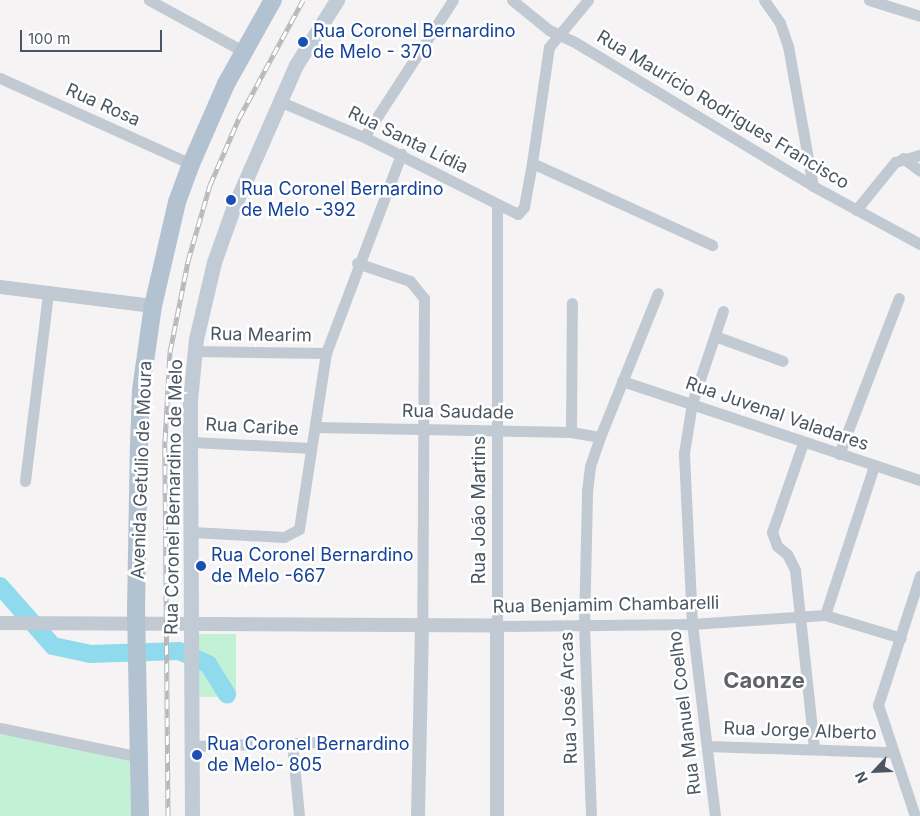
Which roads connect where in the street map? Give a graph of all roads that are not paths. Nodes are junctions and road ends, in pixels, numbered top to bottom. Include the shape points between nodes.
1 (149, 0) edge
2 (261, 0) edge
3 (273, 0) edge
4 (337, 0) edge
5 (453, 0) edge
6 (512, 0) edge
7 (588, 0) edge
8 (764, 0) edge
9 (869, 0) edge
10 (920, 16) edge
11 (257, 24) junction
12 (557, 34) junction
13 (243, 51) junction
14 (0, 78) edge
15 (279, 101) junction
16 (364, 137) junction
17 (401, 154) junction
18 (920, 155) edge
19 (903, 158) junction
20 (532, 163) junction
21 (191, 164) junction
22 (920, 171) edge
23 (813, 186) junction
24 (497, 204) junction
25 (856, 210) junction
26 (920, 244) edge
27 (712, 245) dead end
28 (358, 263) junction
29 (0, 287) edge
30 (48, 293) junction
31 (658, 293) dead end
32 (899, 298) dead end
33 (572, 302) dead end
34 (153, 306) junction
35 (723, 312) dead end
36 (715, 336) junction
37 (194, 351) junction
38 (326, 353) junction
39 (783, 360) dead end
40 (622, 381) junction
41 (692, 403) junction
42 (315, 427) junction
43 (423, 430) junction
44 (497, 430) junction
45 (571, 432) junction
46 (600, 438) junction
47 (192, 442) junction
48 (803, 443) junction
49 (311, 448) junction
50 (839, 454) junction
51 (874, 466) junction
52 (920, 480) edge
53 (25, 481) dead end
54 (193, 532) junction
55 (920, 576) edge
56 (825, 614) junction
57 (800, 616) junction
58 (0, 623) edge
59 (692, 624) junction
60 (422, 626) junction
61 (497, 626) junction
62 (584, 627) junction
63 (901, 638) junction
64 (0, 728) edge
65 (325, 742) dead end
66 (292, 743) junction
67 (192, 746) junction
68 (706, 746) junction
69 (814, 749) junction
70 (892, 752) junction
71 (140, 757) junction
72 (140, 816) edge
73 (192, 816) edge
74 (299, 816) edge
75 (418, 816) edge
76 (497, 816) edge
77 (591, 816) edge
78 (715, 816) edge
79 (915, 816) edge

1 - 13 street
2 - 11 main road, Avenida Getúlio de Moura
3 - 11 main road, Avenida Getúlio de Moura
4 - 15 main road, Rua Coronel Bernardino de Melo via 296,65
5 - 16 street
6 - 12 street, Rua Maurício Rodrigues Francisco
7 - 12 street
8 - 23 street via 780,23 788,46
9 - 10 street
11 - 13 main road, Avenida Getúlio de Moura
12 - 20 street via 547,53
12 - 23 street, Rua Maurício Rodrigues Francisco
13 - 21 main road, Avenida Getúlio de Moura
14 - 21 street, Rua Rosa
15 - 16 street, Rua Santa Lídia
15 - 37 main road, Rua Coronel Bernardino de Melo via 214,262
16 - 17 street, Rua Santa Lídia
17 - 24 street, Rua Santa Lídia
17 - 28 street
18 - 19 street
19 - 22 street
19 - 25 street via 886,171
20 - 24 street, Rua Santa Lídia via 520,212 514,213
20 - 27 street
21 - 34 main road, Avenida Getúlio de Moura via 177,202
23 - 25 street, Rua Maurício Rodrigues Francisco
24 - 44 street, Rua João Martins
25 - 26 street, Rua Maurício Rodrigues Francisco
28 - 38 street
28 - 43 street via 410,282 422,293
29 - 30 street
30 - 34 street
30 - 53 street
31 - 40 street, Rua José Arcas
32 - 50 street
33 - 45 street
34 - 71 main road, Avenida Getúlio de Moura via 141,390 137,639
35 - 36 street, Rua Manuel Coelho
36 - 39 street
36 - 41 street, Rua Manuel Coelho
37 - 38 street, Rua Mearim
37 - 47 main road, Rua Coronel Bernardino de Melo
38 - 42 street
40 - 41 street, Rua Juvenal Valadares
40 - 46 street, Rua José Arcas
41 - 48 street, Rua Juvenal Valadares
41 - 59 street, Rua Manuel Coelho via 684,453 683,486
42 - 43 street, Rua Saudade
42 - 49 street
43 - 44 street, Rua Saudade
43 - 60 street
44 - 45 street, Rua Saudade
44 - 61 street, Rua João Martins
45 - 46 street, Rua Saudade
46 - 62 street, Rua José Arcas via 590,466 587,491
47 - 49 street, Rua Caribe
47 - 54 main road, Rua Coronel Bernardino de Melo
48 - 50 street, Rua Juvenal Valadares
48 - 57 street via 772,532 777,546 792,560
49 - 54 street via 304,514 296,533 271,538
50 - 51 street, Rua Juvenal Valadares
51 - 52 street, Rua Juvenal Valadares
51 - 56 street
54 - 67 main road, Rua Coronel Bernardino de Melo
55 - 63 street
56 - 57 street, Rua Benjamim Chambarelli
56 - 63 street, Rua Benjamim Chambarelli
57 - 59 street, Rua Benjamim Chambarelli
57 - 69 street
58 - 60 street, Rua Benjamim Chambarelli
59 - 62 street, Rua Benjamim Chambarelli
59 - 68 street, Rua Manuel Coelho
60 - 61 street, Rua Benjamim Chambarelli
60 - 75 street
61 - 62 street, Rua Benjamim Chambarelli
61 - 76 street, Rua João Martins
62 - 77 street, Rua José Arcas
63 - 70 street via 878,706
64 - 71 street
65 - 66 street
66 - 67 street
66 - 74 street
67 - 73 main road, Rua Coronel Bernardino de Melo
68 - 69 street, Rua Jorge Alberto
68 - 78 street, Rua Manuel Coelho
69 - 70 street, Rua Jorge Alberto
70 - 79 street
71 - 72 main road, Avenida Getúlio de Moura

